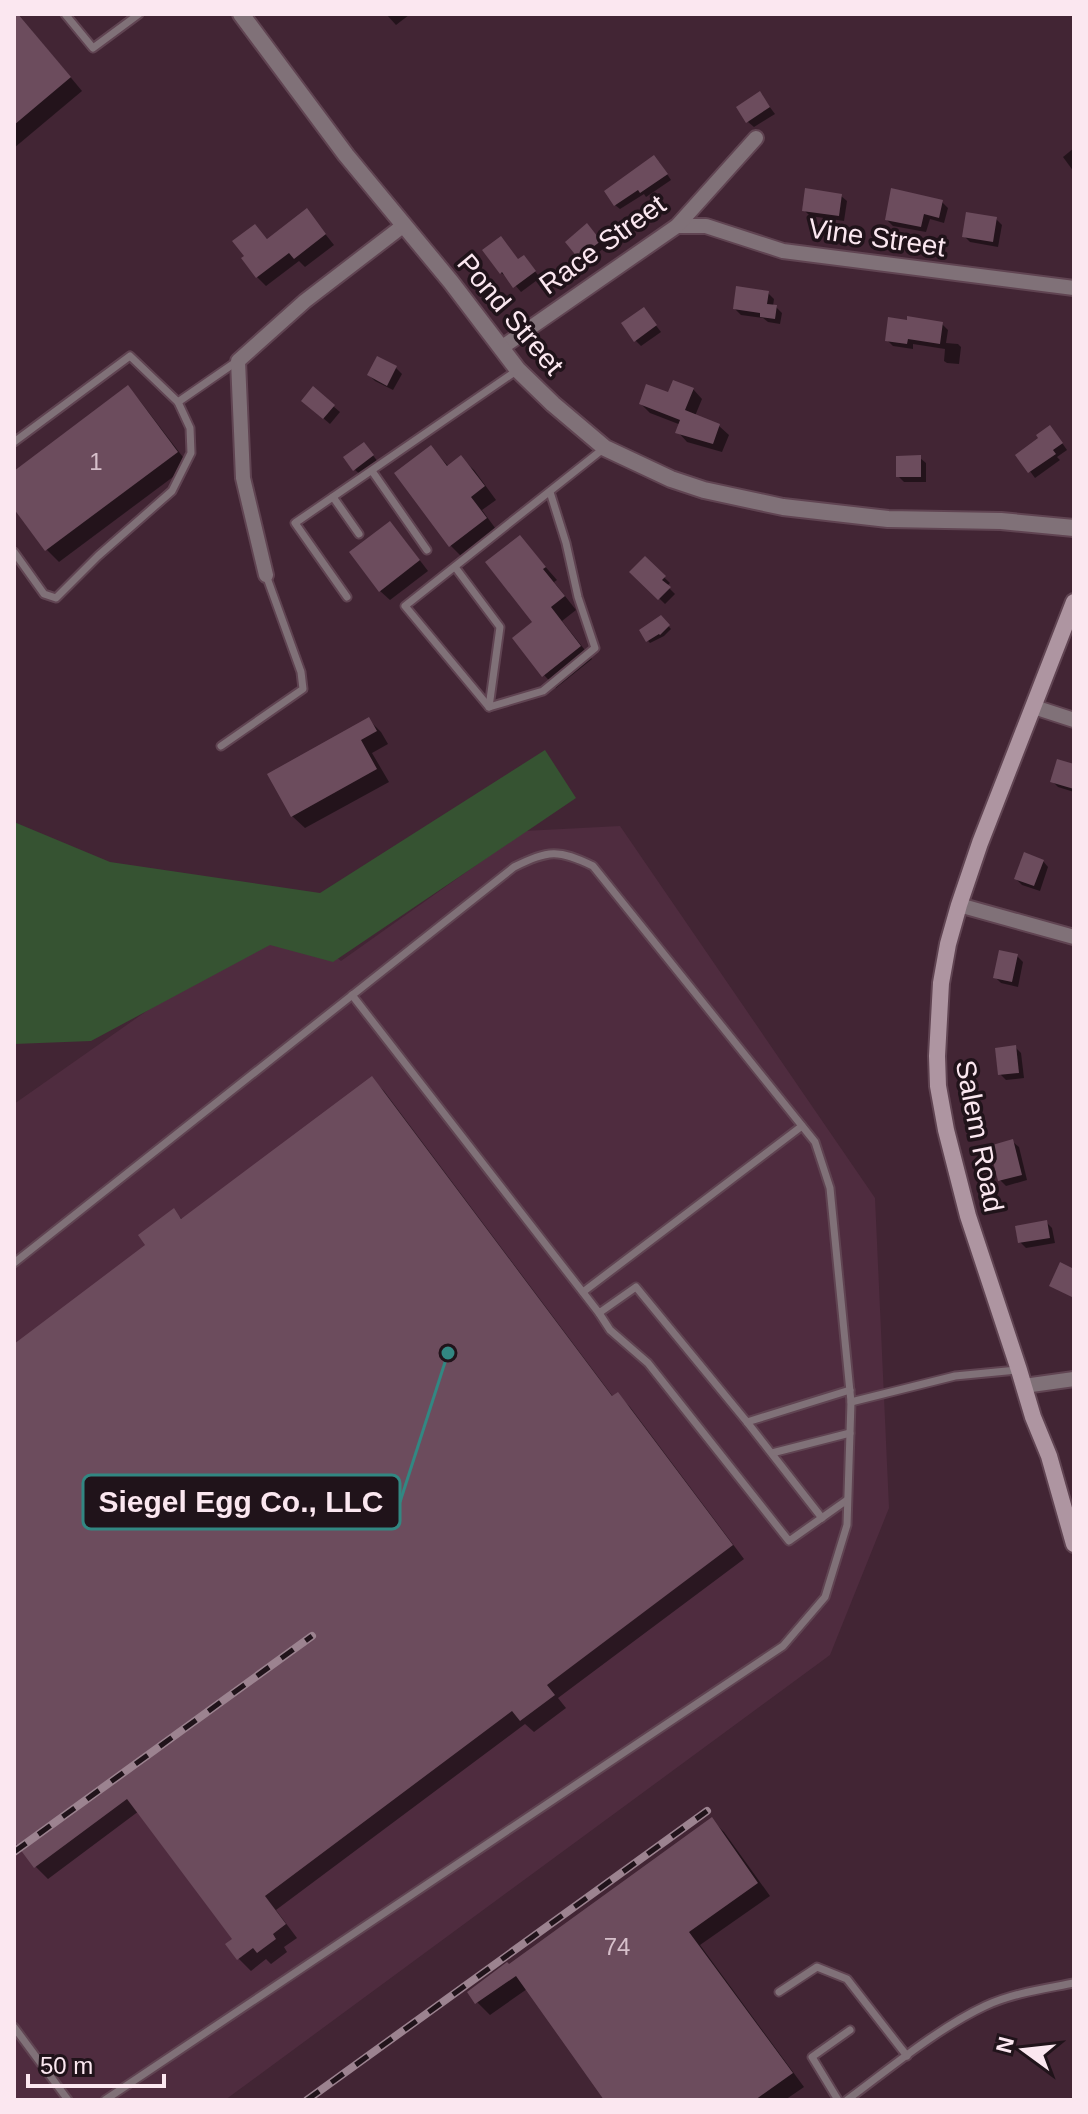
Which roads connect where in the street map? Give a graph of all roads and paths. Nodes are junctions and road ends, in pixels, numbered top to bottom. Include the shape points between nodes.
1 (65, 14) edge
2 (139, 14) edge
3 (241, 14) edge
4 (756, 138) dead end
5 (404, 225) junction
6 (677, 226) junction
7 (1074, 288) edge
8 (501, 348) junction
9 (238, 361) junction
10 (518, 370) junction
11 (178, 402) junction
12 (14, 442) edge
13 (605, 448) junction
14 (372, 471) junction
15 (550, 492) junction
16 (333, 497) junction
17 (1074, 528) edge
18 (359, 534) dead end
19 (427, 550) dead end
20 (14, 552) edge
21 (455, 567) junction
22 (266, 575) joint
23 (347, 597) dead end
24 (1074, 602) edge
25 (489, 707) junction
26 (1034, 707) junction
27 (1074, 720) edge
28 (221, 746) dead end
29 (959, 905) junction
30 (1074, 937) edge
31 (352, 995) junction
32 (802, 1126) junction
33 (14, 1263) edge
34 (583, 1292) junction
35 (599, 1313) junction
36 (1021, 1378) junction
37 (1074, 1379) edge
38 (850, 1390) junction
39 (851, 1402) junction
40 (747, 1422) junction
41 (850, 1433) junction
42 (772, 1453) junction
43 (847, 1500) junction
44 (822, 1518) junction
45 (1074, 1544) edge
46 (1074, 1983) edge
47 (779, 1992) dead end
48 (14, 2027) edge
49 (850, 2030) dead end
50 (907, 2056) junction
51 (68, 2100) edge
52 (105, 2100) edge
53 (838, 2100) edge
54 (847, 2100) edge

1 - 2 lane via 93,48
3 - 5 street, Pond Street
4 - 6 street, Race Street
5 - 8 street, Pond Street
5 - 9 street
6 - 7 street, Vine Street via 706,226 783,251
6 - 8 street, Race Street
8 - 10 street, Pond Street
9 - 11 lane
9 - 22 street via 243,478
10 - 13 street, Pond Street
10 - 14 lane
11 - 12 lane via 130,356
11 - 20 lane via 190,428 191,453 172,491 56,598 44,594
13 - 15 lane
13 - 17 street, Pond Street via 682,483 783,507 888,519
14 - 16 lane
14 - 19 lane
15 - 21 lane
15 - 25 lane via 595,648 543,691
16 - 18 lane
16 - 23 lane via 295,523
21 - 25 lane via 500,627
21 - 25 lane via 405,606
22 - 28 lane via 303,689
24 - 26 main road, Salem Road
26 - 27 street
26 - 29 main road, Salem Road
29 - 30 street
29 - 36 main road, Salem Road via 941,983 938,1086 968,1216
31 - 32 lane via 514,867 556,852 593,866
31 - 33 lane
31 - 34 lane
32 - 34 lane
32 - 38 lane via 815,1142 830,1188
34 - 35 lane
35 - 40 lane via 636,1287
35 - 44 lane via 610,1330 648,1363 789,1541
36 - 37 street
36 - 39 lane via 955,1376
36 - 45 main road, Salem Road
38 - 39 lane
38 - 40 lane
39 - 41 lane
40 - 42 lane
41 - 42 lane
41 - 43 lane
42 - 44 lane
43 - 44 lane
43 - 52 lane via 847,1525 825,1597 783,1646
46 - 50 lane via 984,2006
47 - 50 lane via 817,1967 847,1979
48 - 51 lane
49 - 53 lane via 812,2057
50 - 54 lane

